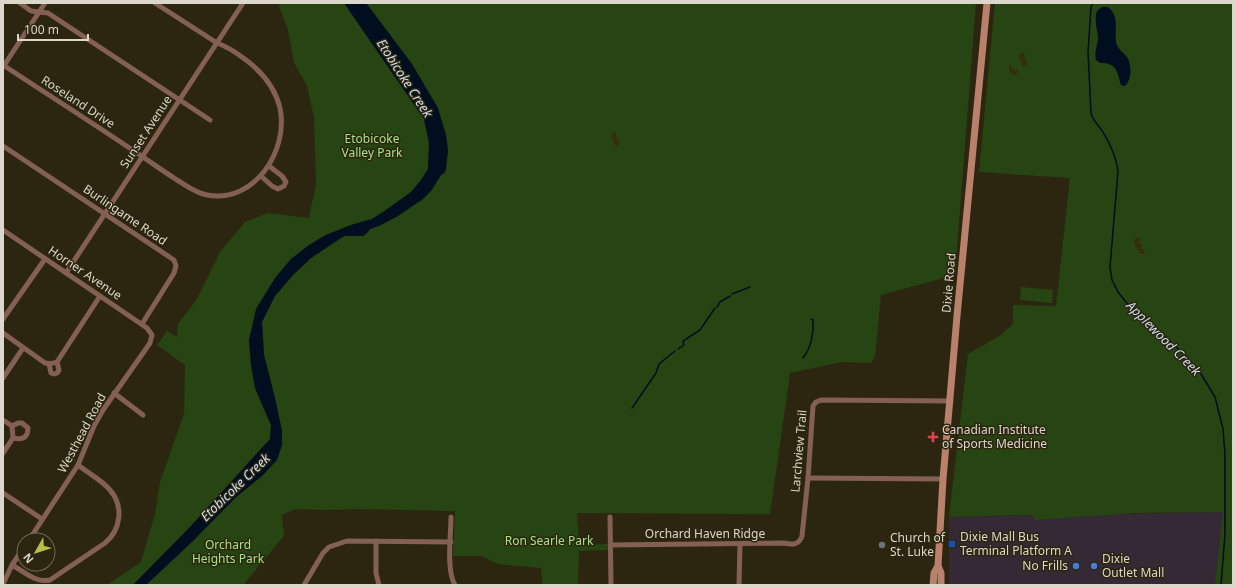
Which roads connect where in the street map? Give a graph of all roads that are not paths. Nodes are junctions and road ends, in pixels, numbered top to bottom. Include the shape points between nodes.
1 (20, 3) edge
2 (45, 3) edge
3 (155, 3) edge
4 (243, 3) edge
5 (987, 3) edge
6 (40, 12) junction
7 (217, 43) junction
8 (3, 66) edge
9 (179, 101) junction
10 (210, 120) dead end
11 (3, 146) edge
12 (142, 157) junction
13 (269, 166) junction
14 (261, 176) junction
15 (105, 214) junction
16 (3, 230) edge
17 (45, 258) junction
18 (66, 273) junction
19 (100, 296) junction
20 (3, 319) edge
21 (142, 324) junction
22 (3, 333) edge
23 (152, 335) joint
24 (23, 348) junction
25 (57, 362) junction
26 (49, 364) junction
27 (3, 378) edge
28 (114, 393) junction
29 (951, 401) junction
30 (143, 415) dead end
31 (3, 420) edge
32 (13, 428) junction
33 (13, 438) junction
34 (3, 453) edge
35 (78, 465) junction
36 (808, 478) junction
37 (943, 479) junction
38 (3, 493) edge
39 (451, 517) dead end
40 (610, 517) dead end
41 (42, 519) junction
42 (34, 532) edge
43 (376, 541) junction
44 (451, 542) junction
45 (799, 542) joint
46 (740, 544) junction
47 (610, 545) junction
48 (16, 559) edge
49 (12, 565) junction
50 (938, 566) junction
51 (3, 584) edge
52 (304, 585) edge
53 (378, 585) edge
54 (455, 585) edge
55 (611, 585) edge
56 (739, 585) edge
57 (934, 585) edge
58 (941, 585) edge

1 - 6 street via 31,11
2 - 6 street
3 - 7 street
4 - 7 street, Sunset Avenue
5 - 29 main road, Dixie Road
6 - 8 street
6 - 9 street via 48,13
7 - 9 street, Sunset Avenue
7 - 13 street via 224,45 258,69 276,97 280,108 280,140
8 - 12 street, Roseland Drive
9 - 10 street
9 - 12 street, Sunset Avenue
11 - 15 street, Burlingame Road
12 - 14 street via 195,191 206,195 229,195 242,190
12 - 15 street, Sunset Avenue
13 - 14 street
13 - 14 street via 282,176 286,182 284,186 278,189
15 - 18 street, Sunset Avenue
15 - 21 street, Burlingame Road via 174,260 174,273
16 - 17 street, Horner Avenue
17 - 18 street, Horner Avenue
17 - 20 street
18 - 19 street, Horner Avenue
19 - 21 street, Horner Avenue
19 - 25 street
21 - 23 street, Horner Avenue
22 - 24 street
23 - 28 street, Westhead Road via 150,343
24 - 26 street
24 - 27 street
25 - 26 street
25 - 26 street via 59,370 54,374
28 - 30 street
28 - 35 street, Westhead Road via 94,426
29 - 36 street, Larchview Trail via 817,401 813,406
29 - 37 main road, Dixie Road
31 - 32 street
32 - 33 street
32 - 33 street via 18,423 28,428 25,438
33 - 34 street
35 - 41 street, Westhead Road
35 - 49 street via 109,488 115,498 119,516 112,537 50,580 36,579
36 - 37 street
36 - 45 street, Larchview Trail via 802,536
37 - 50 main road, Dixie Road
38 - 41 street
39 - 44 street
40 - 47 street
41 - 42 street, Westhead Road
43 - 44 street
43 - 52 street via 347,541 329,547
43 - 53 street
44 - 54 street via 450,568
45 - 46 street, Orchard Haven Ridge via 792,545
46 - 47 street, Orchard Haven Ridge
46 - 56 street
47 - 55 street
48 - 49 street
49 - 51 street
50 - 57 main road, Dixie Road via 934,573
50 - 58 main road, Dixie Road

